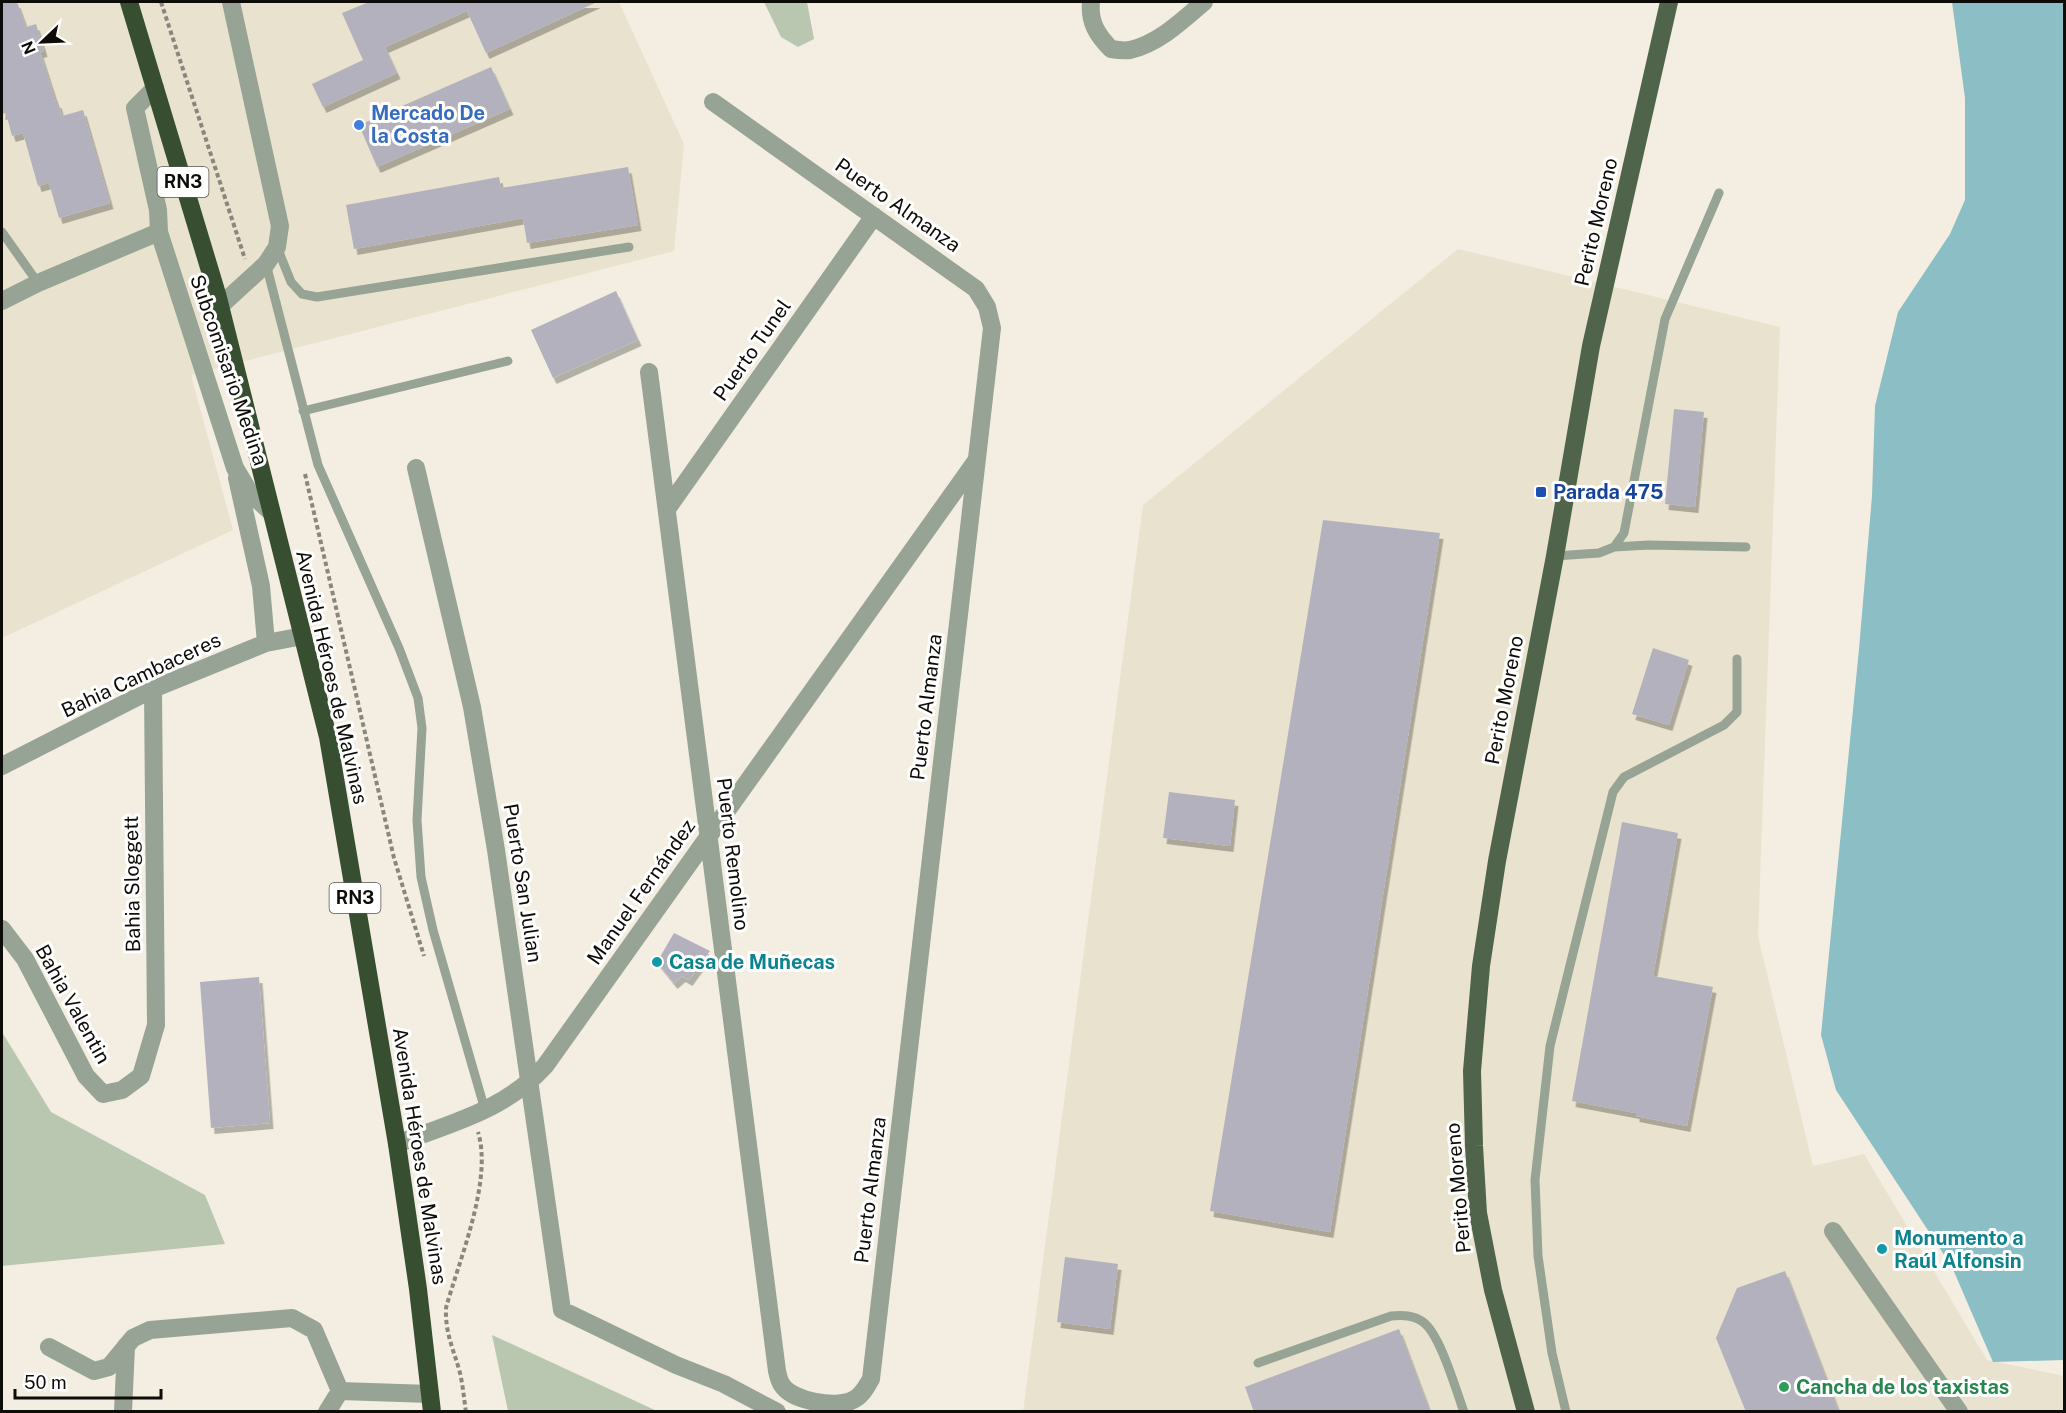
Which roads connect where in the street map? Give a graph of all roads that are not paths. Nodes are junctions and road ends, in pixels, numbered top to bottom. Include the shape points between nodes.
1 (129, 2) edge
2 (231, 2) edge
3 (1091, 2) edge
4 (1204, 2) edge
5 (1670, 2) edge
6 (155, 88) junction
7 (713, 102) dead end
8 (1719, 193) dead end
9 (874, 216) junction
10 (2, 232) edge
11 (159, 232) junction
12 (277, 247) junction
13 (628, 247) dead end
14 (266, 264) junction
15 (38, 283) junction
16 (2, 301) edge
17 (220, 306) junction
18 (508, 361) dead end
19 (649, 372) dead end
20 (303, 411) junction
21 (977, 459) junction
22 (235, 468) junction
23 (416, 468) dead end
24 (667, 509) junction
25 (271, 512) junction
26 (1614, 547) junction
27 (1746, 547) dead end
28 (1555, 556) junction
29 (303, 636) junction
30 (266, 643) junction
31 (1737, 659) dead end
32 (153, 689) junction
33 (2, 766) edge
34 (708, 837) junction
35 (2, 930) edge
36 (141, 1076) joint
37 (529, 1083) junction
38 (479, 1113) junction
39 (397, 1144) junction
40 (1833, 1231) dead end
41 (126, 1346) junction
42 (49, 1347) dead end
43 (1258, 1363) dead end
44 (340, 1392) junction
45 (431, 1403) edge
46 (803, 1406) edge
47 (123, 1412) edge
48 (327, 1412) edge
49 (777, 1412) edge
50 (1464, 1412) edge
51 (1526, 1412) edge
52 (1566, 1412) edge
53 (1959, 1412) edge

1 - 6 highway, Avenida Héroes de Malvinas / RN3
2 - 12 street via 277,206
3 - 4 street via 1091,22 1098,37 1111,49 1128,50 1173,27
5 - 28 main road, Perito Moreno via 1591,346
6 - 11 street, Subcomisario Medina via 135,108 158,210
6 - 17 highway, Avenida Héroes de Malvinas / RN3
7 - 9 street, Puerto Almanza
8 - 26 lane via 1665,319 1624,533
9 - 21 street, Puerto Almanza via 976,289 987,307 992,328
9 - 24 street, Puerto Tunel
10 - 15 lane
11 - 15 street
11 - 22 street, Subcomisario Medina
12 - 13 lane via 291,282 302,294 317,297
12 - 14 street
14 - 17 street
14 - 20 lane
15 - 16 street
17 - 25 highway, Avenida Héroes de Malvinas / RN3
18 - 20 lane
19 - 24 street, Puerto Remolino
20 - 38 lane via 318,465 418,698 422,728 417,820 421,877
21 - 34 street, Manuel Fernández
21 - 46 street, Puerto Almanza via 871,1379 852,1401
22 - 25 street, Subcomisario Medina via 250,493
22 - 30 street via 261,586
23 - 37 street, Puerto San Julian via 472,707
24 - 34 street, Puerto Remolino
25 - 29 highway, Avenida Héroes de Malvinas / RN3
26 - 27 lane
26 - 28 lane via 1599,553
28 - 51 main road, Perito Moreno via 1480,966 1472,1071 1479,1213 1493,1290
29 - 30 street, Bahia Cambaceres
29 - 39 highway, Avenida Héroes de Malvinas / RN3 via 328,737
30 - 32 street, Bahia Cambaceres
31 - 52 lane via 1737,712 1724,725 1624,777 1613,792 1550,1046 1535,1180 1538,1256 1552,1353
32 - 33 street, Bahia Cambaceres
32 - 36 street, Bahia Sloggett via 156,1025
34 - 37 street, Manuel Fernández
34 - 46 street, Puerto Remolino via 777,1371 782,1385
35 - 36 street, Bahia Valentin via 25,958 86,1076 103,1094 122,1090
37 - 38 street, Manuel Fernández
37 - 49 street, Puerto San Julian via 562,1310
38 - 39 street, Manuel Fernández
39 - 45 highway, Avenida Héroes de Malvinas / RN3
40 - 53 street
41 - 42 street via 109,1367 93,1371
41 - 44 street via 150,1330 292,1318 314,1330
41 - 47 street
43 - 50 lane via 1391,1316 1413,1316 1435,1337
44 - 45 street
44 - 48 street

